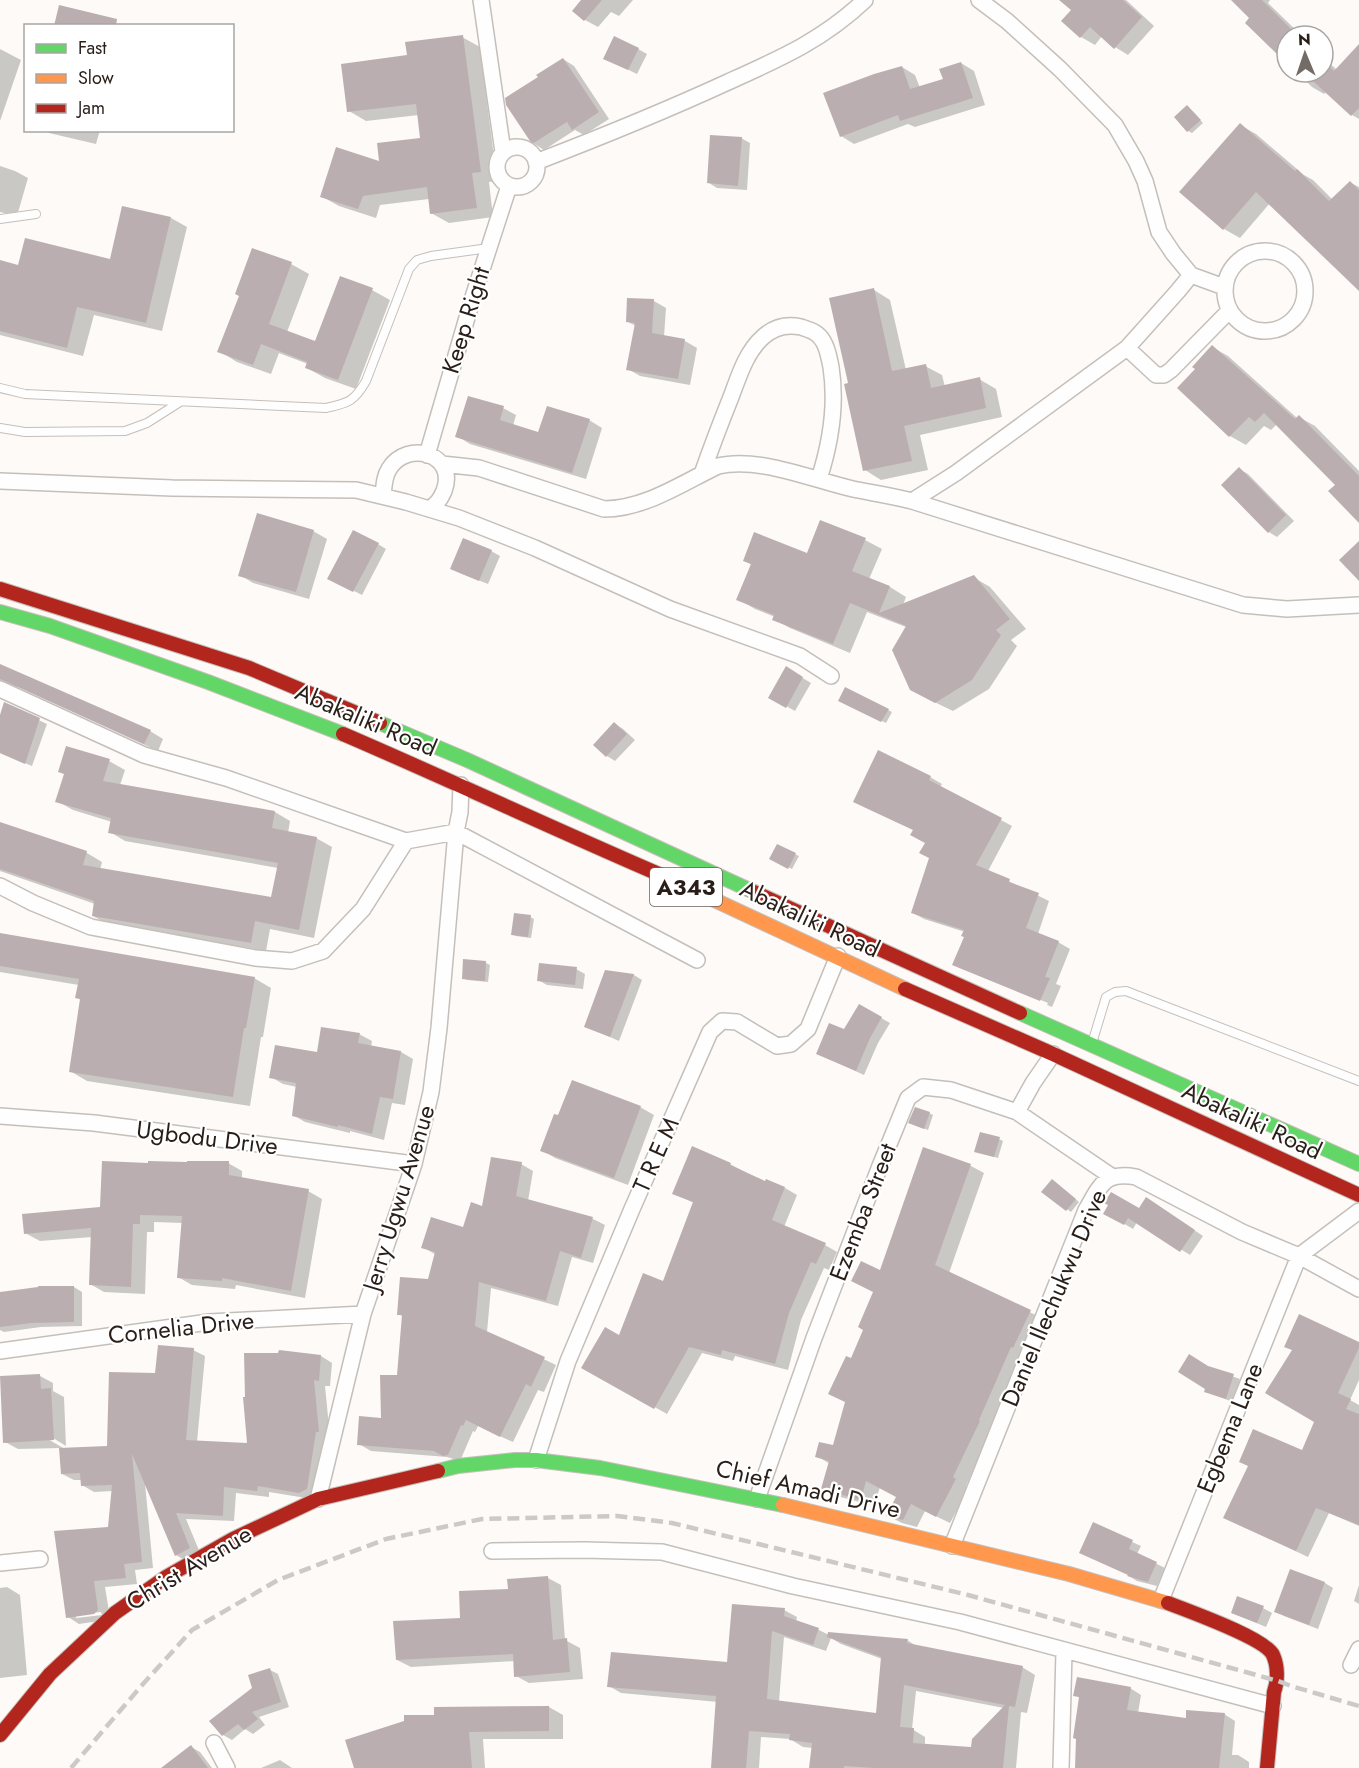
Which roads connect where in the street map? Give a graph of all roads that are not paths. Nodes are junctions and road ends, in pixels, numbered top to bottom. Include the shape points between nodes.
1 (481, 0) edge
2 (865, 0) edge
3 (979, 0) edge
4 (503, 152) junction
5 (536, 162) junction
6 (509, 186) junction
7 (36, 214) dead end
8 (0, 219) edge
9 (489, 248) junction
10 (1191, 275) junction
11 (1224, 287) junction
12 (1228, 310) junction
13 (1127, 348) junction
14 (0, 388) edge
15 (181, 401) junction
16 (0, 428) edge
17 (427, 455) junction
18 (442, 464) junction
19 (702, 474) junction
20 (819, 479) junction
21 (0, 481) edge
22 (383, 496) junction
23 (912, 501) junction
24 (429, 509) junction
25 (0, 589) edge
26 (1359, 605) edge
27 (0, 612) edge
28 (831, 676) dead end
29 (0, 689) edge
30 (461, 785) junction
31 (456, 832) junction
32 (406, 841) junction
33 (0, 886) edge
34 (838, 956) junction
35 (697, 960) dead end
36 (1091, 1044) junction
37 (1053, 1054) junction
38 (1359, 1081) edge
39 (1017, 1112) junction
40 (0, 1116) edge
41 (414, 1164) junction
42 (1359, 1164) edge
43 (1111, 1176) junction
44 (1359, 1195) edge
45 (1359, 1210) edge
46 (1299, 1256) junction
47 (1359, 1289) edge
48 (363, 1314) junction
49 (0, 1351) edge
50 (536, 1460) junction
51 (318, 1499) junction
52 (757, 1499) junction
53 (952, 1546) junction
54 (492, 1551) dead end
55 (40, 1559) dead end
56 (0, 1563) edge
57 (1161, 1600) junction
58 (1359, 1649) edge
59 (1064, 1651) junction
60 (1351, 1665) dead end
61 (1272, 1706) junction
62 (0, 1735) edge
63 (214, 1743) dead end
64 (227, 1768) edge
65 (1061, 1768) edge
66 (1267, 1768) edge

1 - 4 street
2 - 5 street via 824,34 789,54 656,115
3 - 10 street via 1060,69 1115,125 1145,181 1159,232
4 - 5 street via 522,148
4 - 6 street via 496,167 502,182
5 - 6 street via 535,177 530,182 517,188
6 - 9 street, Keep Right
7 - 8 lane
9 - 15 lane via 431,256 417,260 409,269 357,397 326,408
9 - 17 street, Keep Right
10 - 11 street
10 - 13 street
11 - 12 street
11 - 12 street via 1233,266 1243,257 1252,252 1275,251 1296,263 1306,284 1304,307 1290,325 1267,333 1245,327
12 - 13 street via 1164,375 1156,375
13 - 23 street
14 - 15 lane via 26,394
15 - 16 lane via 147,423 125,431 26,432
17 - 18 street
17 - 22 street via 409,454 398,459 385,479
18 - 19 street via 478,468 604,509 619,509 651,499
18 - 24 street via 445,487 440,501
19 - 20 street via 724,464 746,464
19 - 20 street via 746,358 776,327 794,326 812,330 823,340 832,375 834,411
20 - 23 street
21 - 22 street via 356,490
22 - 24 street
23 - 26 street via 1243,605 1287,609
24 - 28 street via 535,548 670,609 800,656
25 - 36 main road, Abakaliki Road / A343 via 249,668 467,760
27 - 30 main road, Abakaliki Road / A343 via 208,682
29 - 32 street via 144,755 226,778
30 - 31 street, Jerry Ugwu Avenue
30 - 34 main road, Abakaliki Road / A343
31 - 32 street
31 - 35 street
31 - 41 street, Jerry Ugwu Avenue via 431,1092
32 - 33 street via 363,909 323,951 292,961 255,958 91,927
34 - 37 main road, Abakaliki Road / A343
34 - 50 street, T R E M via 808,1029 792,1044 777,1046 737,1022 722,1021 710,1032 568,1361
36 - 38 lane via 1106,997 1126,991
36 - 42 main road, Abakaliki Road / A343
37 - 39 street
37 - 44 main road, Abakaliki Road / A343
39 - 43 street, Ezemba Street
39 - 52 street, Ezemba Street via 951,1090 923,1087 908,1098 822,1317
40 - 41 street, Ugbodu Drive via 94,1123
41 - 48 street, Jerry Ugwu Avenue
43 - 46 street, Daniel Ilechukwu Drive via 1136,1177 1242,1232
43 - 53 street, Daniel Ilechukwu Drive via 1102,1182 1086,1210
45 - 46 street
46 - 47 street, Daniel Ilechukwu Drive
46 - 57 street, Egbema Lane
48 - 49 street, Cornelia Drive via 209,1322
48 - 51 street, Jerry Ugwu Avenue
50 - 51 main road, Chief Amadi Drive via 458,1466
50 - 52 main road, Chief Amadi Drive via 600,1468
51 - 62 main road, Christ Avenue via 233,1539 166,1577 115,1613 51,1674
52 - 53 main road, Chief Amadi Drive
53 - 57 main road, Chief Amadi Drive
54 - 59 street via 662,1552 793,1586 960,1622
55 - 56 street
57 - 61 main road, Chief Amadi Drive via 1237,1631 1273,1654 1278,1681
58 - 60 street
59 - 61 street
59 - 65 street
61 - 66 main road
63 - 64 street

